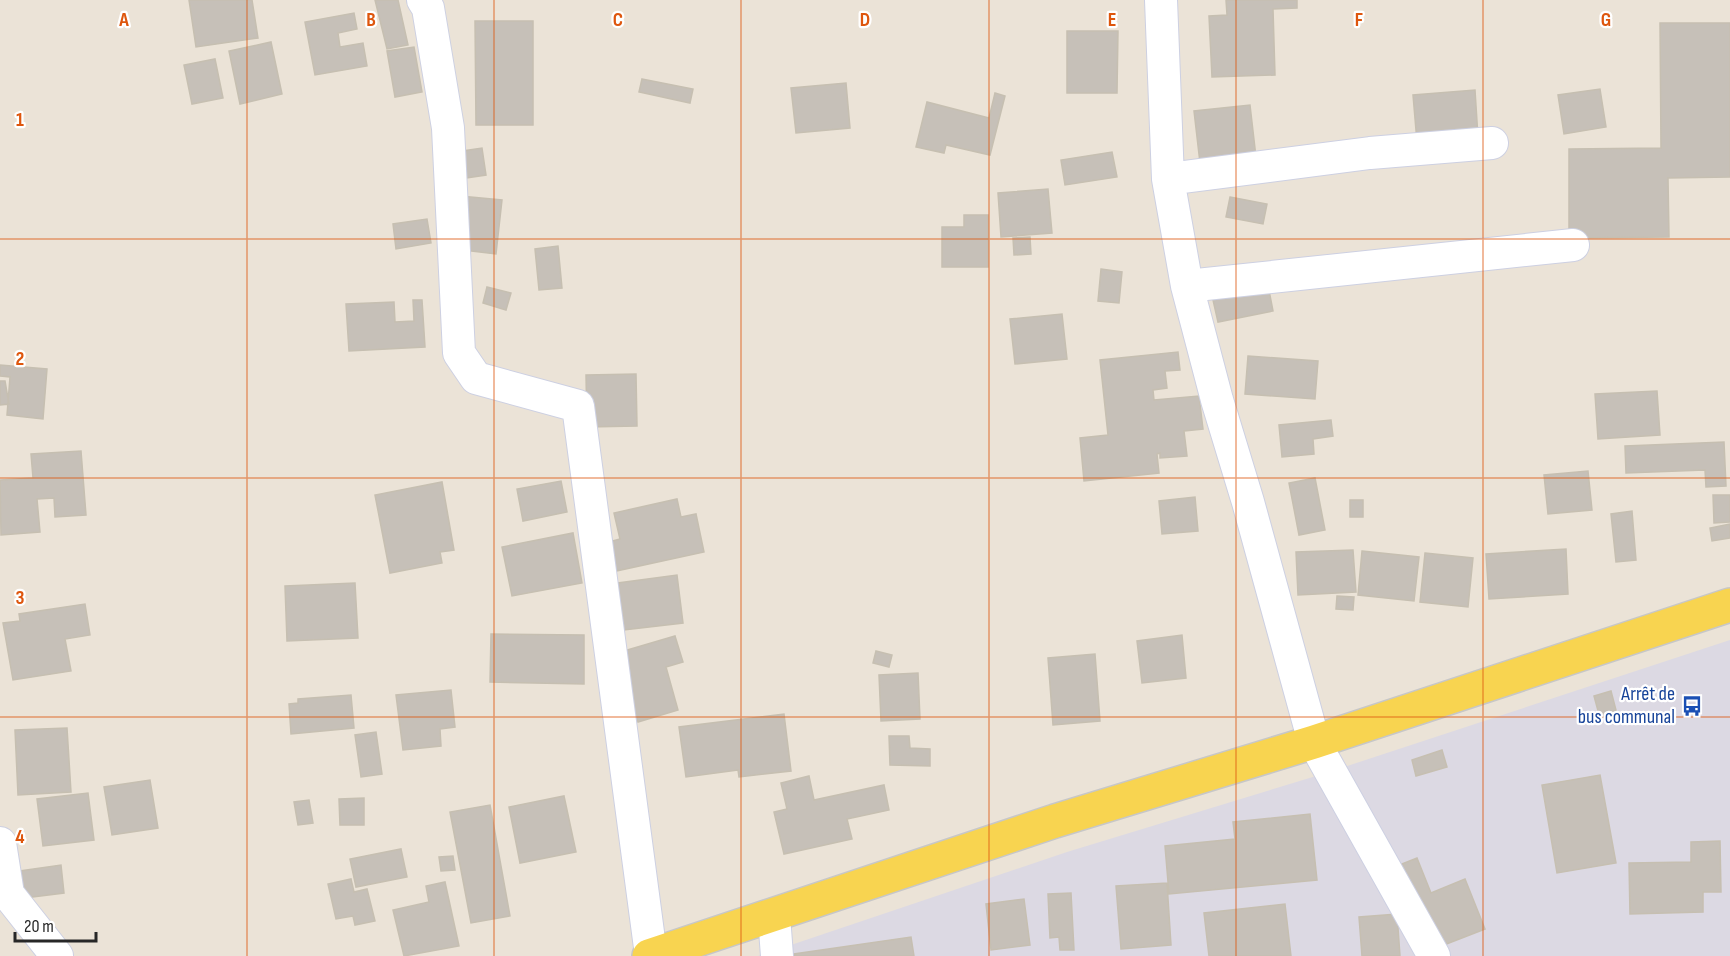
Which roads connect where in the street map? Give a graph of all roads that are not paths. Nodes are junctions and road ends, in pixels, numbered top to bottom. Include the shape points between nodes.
1 (423, 0) edge
2 (1161, 0) edge
3 (1492, 142) dead end
4 (1168, 179) junction
5 (1573, 245) dead end
6 (1187, 286) junction
7 (1730, 605) edge
8 (1314, 742) junction
9 (0, 843) edge
10 (774, 916) junction
11 (57, 956) edge
12 (650, 956) edge
13 (777, 956) edge
14 (1434, 956) edge

1 - 12 street via 428,8 448,128 459,353 476,378 578,406
2 - 4 street
3 - 4 street
4 - 6 street
5 - 6 street
6 - 8 street
7 - 8 main road
8 - 10 main road via 1055,821
8 - 14 street
9 - 11 street via 8,894
10 - 12 main road
10 - 13 street

